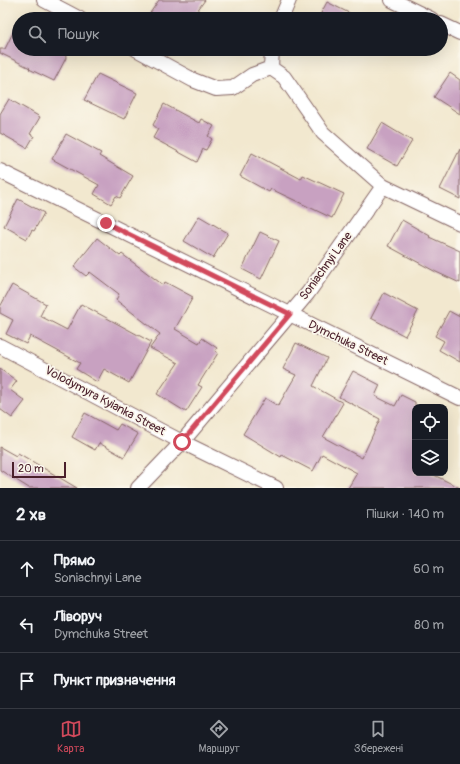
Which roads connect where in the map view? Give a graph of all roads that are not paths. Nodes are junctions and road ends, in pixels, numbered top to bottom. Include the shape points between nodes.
1 (44, 0) edge
2 (289, 0) edge
3 (392, 0) edge
4 (67, 12) edge
5 (284, 12) edge
6 (417, 12) edge
7 (448, 27) edge
8 (460, 33) edge
9 (149, 56) edge
10 (271, 56) edge
11 (270, 68) junction
12 (0, 171) edge
13 (383, 186) junction
14 (460, 223) edge
15 (290, 314) junction
16 (0, 346) edge
17 (460, 398) edge
18 (182, 442) junction
19 (138, 488) edge
20 (276, 488) edge

1 - 4 street
2 - 5 street
3 - 6 street
7 - 8 street
9 - 11 street via 193,80 216,89 234,88 252,75
10 - 11 street
11 - 13 street via 284,77 323,133
12 - 15 street, Dymchuka Street
13 - 14 street
13 - 15 street, Soniachnyi Lane via 308,293
15 - 17 street, Dymchuka Street
15 - 18 street, Soniachnyi Lane
16 - 18 street, Volodymyra Kyianka Street
18 - 19 street, Soniachnyi Lane
18 - 20 street, Volodymyra Kyianka Street

